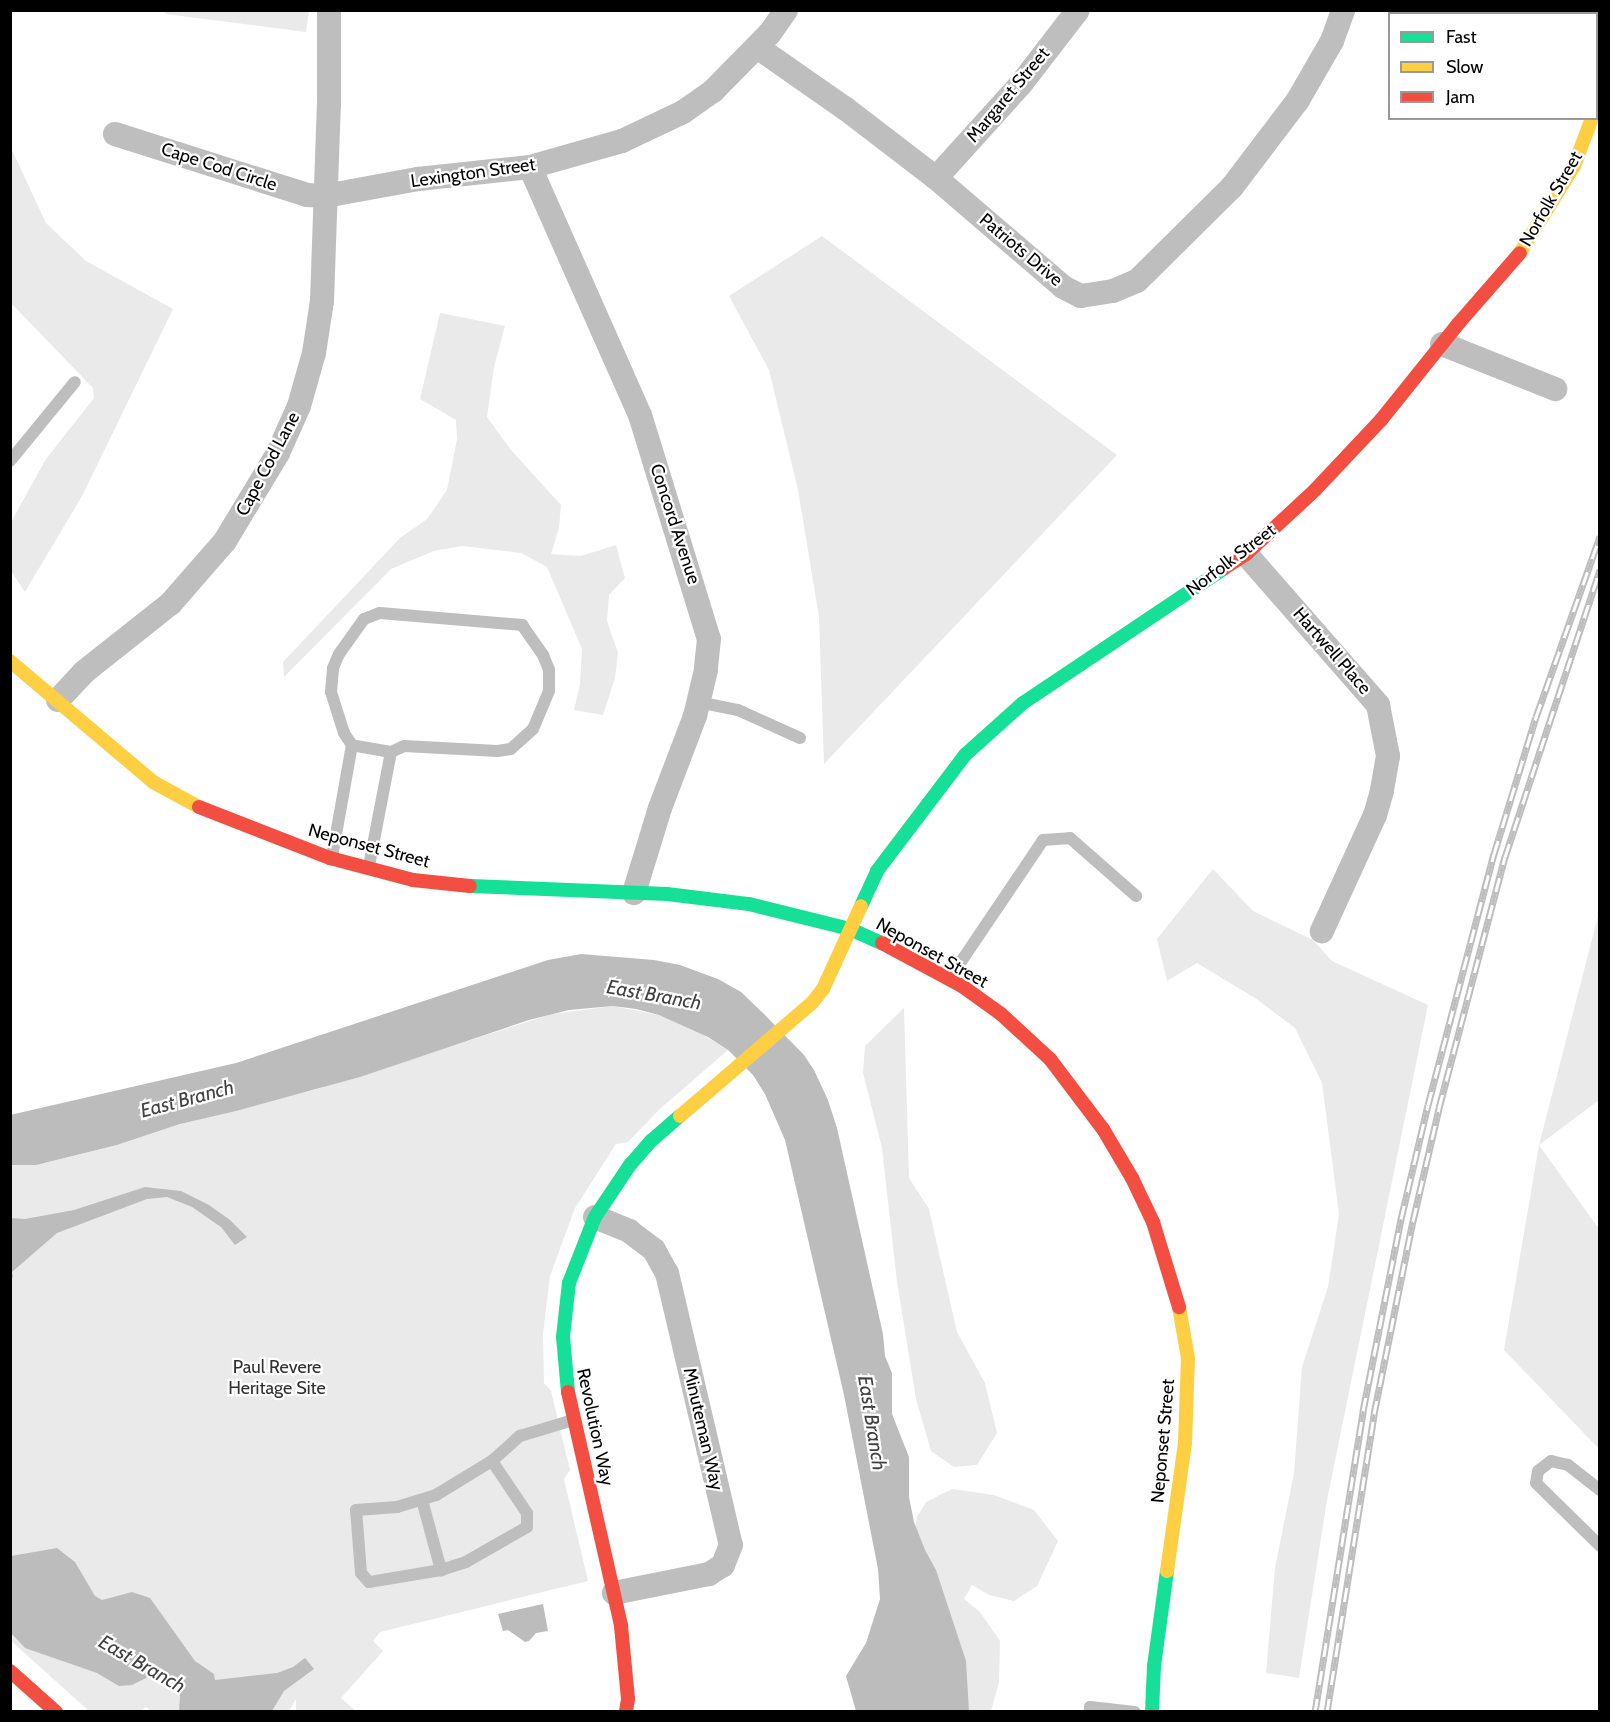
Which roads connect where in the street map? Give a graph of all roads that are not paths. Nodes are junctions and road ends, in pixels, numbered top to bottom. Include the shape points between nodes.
1 (329, 10) edge
2 (786, 10) edge
3 (1078, 10) edge
4 (1343, 10) edge
5 (757, 47) junction
6 (1591, 120) edge
7 (115, 134) dead end
8 (530, 167) junction
9 (936, 178) junction
10 (325, 196) junction
11 (1442, 344) junction
12 (75, 382) dead end
13 (1555, 389) dead end
14 (14, 452) edge
15 (10, 461) edge
16 (1246, 554) junction
17 (10, 661) edge
18 (58, 700) junction
19 (698, 702) junction
20 (800, 738) dead end
21 (352, 746) junction
22 (391, 752) junction
23 (332, 859) junction
24 (369, 868) junction
25 (634, 893) junction
26 (1137, 896) dead end
27 (850, 929) junction
28 (1322, 930) dead end
29 (950, 979) junction
30 (595, 1217) junction
31 (572, 1420) junction
32 (492, 1461) junction
33 (1599, 1490) edge
34 (422, 1500) junction
35 (1599, 1546) edge
36 (441, 1570) junction
37 (614, 1593) junction
38 (10, 1671) edge
39 (56, 1712) edge
40 (626, 1712) edge
41 (1090, 1712) edge
42 (1135, 1712) edge
43 (1152, 1712) edge

1 - 10 street, Cape Cod Lane
2 - 5 street, Lexington Street
3 - 9 street, Margaret Street via 1022,84
4 - 9 street, Patriots Drive via 1332,41 1298,100 1232,187 1137,281 1113,291 1081,296 1064,286
5 - 8 street, Lexington Street via 713,91 683,112 622,141
5 - 9 street, Patriots Drive
6 - 11 street, Norfolk Street via 1574,166 1516,258
7 - 10 street, Cape Cod Circle via 307,195
8 - 10 street, Lexington Street via 418,179
8 - 19 street, Concord Avenue via 640,415 698,597 709,639
10 - 18 street, Cape Cod Lane via 322,301 314,353 299,406 278,453 225,541 171,603 84,672
11 - 13 street
11 - 16 street, Norfolk Street via 1381,420 1315,490
12 - 14 lane
14 - 15 lane
16 - 27 street, Norfolk Street via 1023,703 989,732 965,755 877,871
16 - 28 street, Hartwell Place via 1378,705 1388,756 1382,791 1375,815
17 - 18 street, Neponset Street
18 - 23 street, Neponset Street via 153,782 207,811
19 - 20 lane via 738,710
19 - 25 street, Concord Avenue
21 - 22 lane
21 - 22 lane via 330,692 339,654 364,619 380,613 522,625 549,670 549,691 533,729 511,749 404,746
21 - 23 lane
22 - 24 lane
23 - 24 street, Neponset Street
24 - 25 street, Neponset Street via 413,880 482,887
25 - 27 street, Neponset Street via 749,904
26 - 29 lane via 1070,838 1042,840
27 - 29 street, Neponset Street
27 - 30 street, Revolution Way via 823,989 798,1016 651,1141
29 - 43 street, Neponset Street via 1001,1014 1057,1067 1103,1129 1153,1222 1183,1318 1188,1408 1154,1666
30 - 31 street, Revolution Way via 575,1263 565,1308 564,1369
30 - 37 street, Minuteman Way via 629,1231 654,1250 667,1273 731,1545 723,1565 709,1574
31 - 32 lane via 520,1436
31 - 37 street, Revolution Way
32 - 34 lane
32 - 36 lane via 527,1513 527,1527 466,1562
33 - 35 lane via 1568,1465 1551,1461 1538,1471 1536,1483
34 - 36 lane
34 - 36 lane via 397,1507 356,1510 361,1573 369,1582
37 - 40 street, Revolution Way via 625,1647
38 - 39 street
41 - 42 lane via 1090,1707

